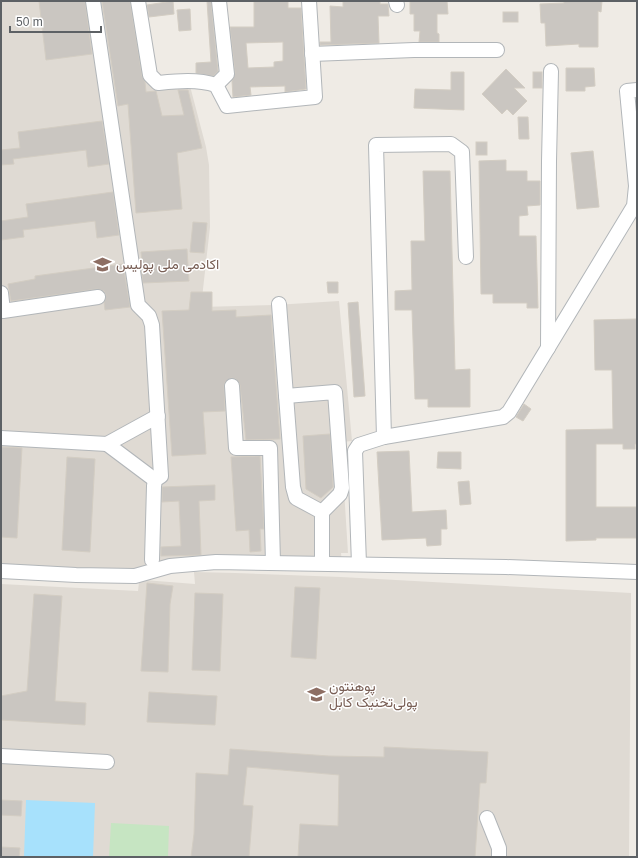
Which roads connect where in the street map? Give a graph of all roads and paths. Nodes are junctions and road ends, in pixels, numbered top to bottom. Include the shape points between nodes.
1 (93, 1) edge
2 (138, 1) edge
3 (219, 1) edge
4 (309, 1) edge
5 (497, 50) dead end
6 (312, 54) junction
7 (551, 71) dead end
8 (216, 85) junction
9 (637, 90) edge
10 (466, 257) dead end
11 (1, 293) edge
12 (98, 297) dead end
13 (279, 304) dead end
14 (548, 348) junction
15 (232, 386) dead end
16 (286, 396) junction
17 (158, 416) junction
18 (384, 437) junction
19 (1, 438) edge
20 (107, 444) junction
21 (155, 480) junction
22 (322, 512) junction
23 (152, 560) dead end
24 (273, 563) junction
25 (322, 563) junction
26 (359, 564) junction
27 (1, 571) edge
28 (637, 572) edge
29 (1, 756) edge
30 (107, 762) dead end
31 (487, 818) dead end
32 (499, 857) edge

1 - 17 street via 138,304 149,316 152,325
2 - 8 street via 150,75 158,83 188,80
3 - 8 street via 226,74
4 - 6 street
5 - 6 street
6 - 8 street via 315,97 227,106
7 - 14 street
9 - 14 street via 627,90 636,186 634,206
10 - 18 street via 462,152 451,144 376,144
11 - 12 street via 3,311
13 - 16 street
14 - 18 street via 509,412 503,416
15 - 24 street via 236,448 270,448
16 - 22 street via 296,498
16 - 22 street via 335,392 342,488 340,494
17 - 20 street
17 - 21 street via 161,476
18 - 26 street via 359,445 355,451
19 - 20 street
20 - 21 street
21 - 23 street
22 - 25 street
24 - 25 street
24 - 27 street via 216,562 170,566 135,576
25 - 26 street
26 - 28 street via 506,566
29 - 30 street
31 - 32 street via 499,848

